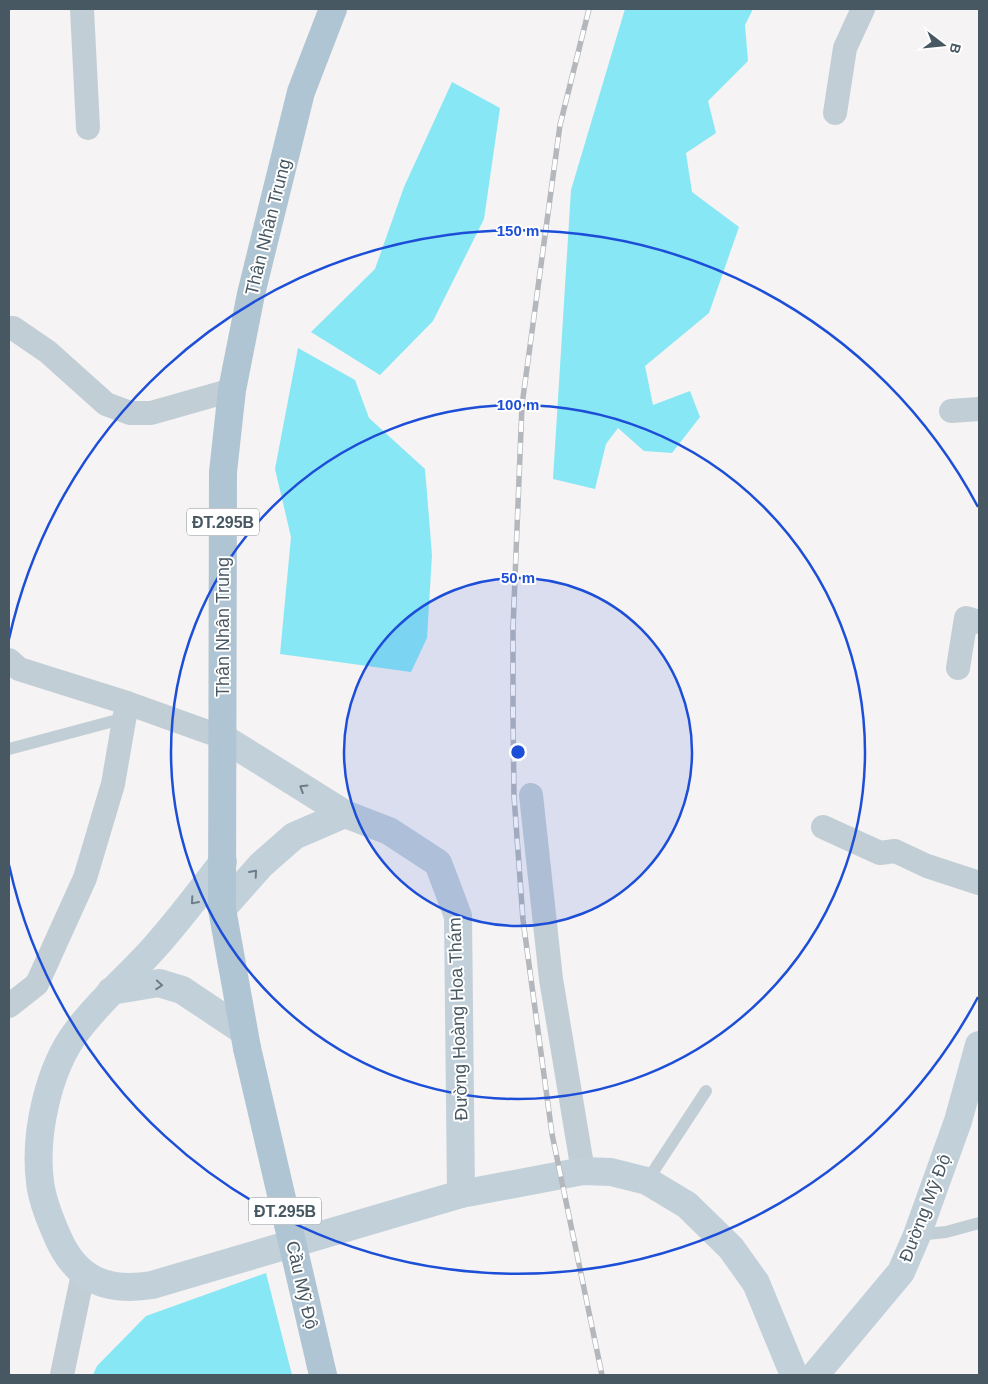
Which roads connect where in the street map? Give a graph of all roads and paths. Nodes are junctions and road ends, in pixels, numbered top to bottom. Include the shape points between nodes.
1 (82, 9) edge
2 (333, 9) edge
3 (864, 9) edge
4 (835, 113) dead end
5 (88, 128) dead end
6 (9, 328) edge
7 (232, 390) junction
8 (979, 409) edge
9 (951, 411) dead end
10 (979, 622) edge
11 (9, 660) edge
12 (958, 668) dead end
13 (126, 711) junction
14 (222, 737) junction
15 (9, 750) edge
16 (531, 795) dead end
17 (344, 814) junction
18 (822, 828) dead end
19 (223, 862) junction
20 (979, 883) edge
21 (222, 909) junction
22 (111, 991) junction
23 (9, 1006) edge
24 (244, 1039) junction
25 (979, 1045) edge
26 (706, 1091) dead end
27 (583, 1171) junction
28 (647, 1181) junction
29 (462, 1194) junction
30 (979, 1223) edge
31 (917, 1235) junction
32 (84, 1274) junction
33 (62, 1375) edge
34 (323, 1375) edge
35 (794, 1375) edge
36 (815, 1375) edge

1 - 5 street
2 - 7 main road, Thân Nhân Trung / ĐT.295B via 301,92 251,294
3 - 4 street via 844,48
6 - 7 street via 48,352 106,404 130,413 151,413
7 - 14 main road, Thân Nhân Trung / ĐT.295B via 223,472
8 - 9 street
10 - 12 street via 966,618
11 - 13 street via 19,669
13 - 14 street
13 - 15 lane
13 - 23 street via 113,784 85,878 37,984
17 -> 14 street, Đường Hoàng Hoa Thám
14 - 19 main road, Thân Nhân Trung / ĐT.295B
16 - 27 street via 551,979
21 -> 17 street via 261,865 294,836
17 - 29 street, Đường Hoàng Hoa Thám via 389,831 438,863 458,916
18 - 20 street via 880,853 895,850 927,866
19 - 21 main road, Thân Nhân Trung / ĐT.295B
19 -> 22 street via 154,949
21 - 24 main road, Thân Nhân Trung / ĐT.295B
22 -> 24 street via 159,983 182,990
22 - 32 street via 76,1032 51,1079 40,1134 40,1183 52,1223 64,1252
24 - 34 main road, Cầu Mỹ Độ / ĐT.295B, bridge
25 - 31 street, Đường Mỹ Độ via 958,1121
26 - 28 lane
27 - 28 street via 611,1172
27 - 29 street
28 - 35 street via 687,1205 731,1248 756,1283
29 - 32 street via 152,1285 120,1288 102,1284
30 - 31 lane via 946,1232
31 - 36 street, Đường Mỹ Độ via 901,1272
32 - 33 street

